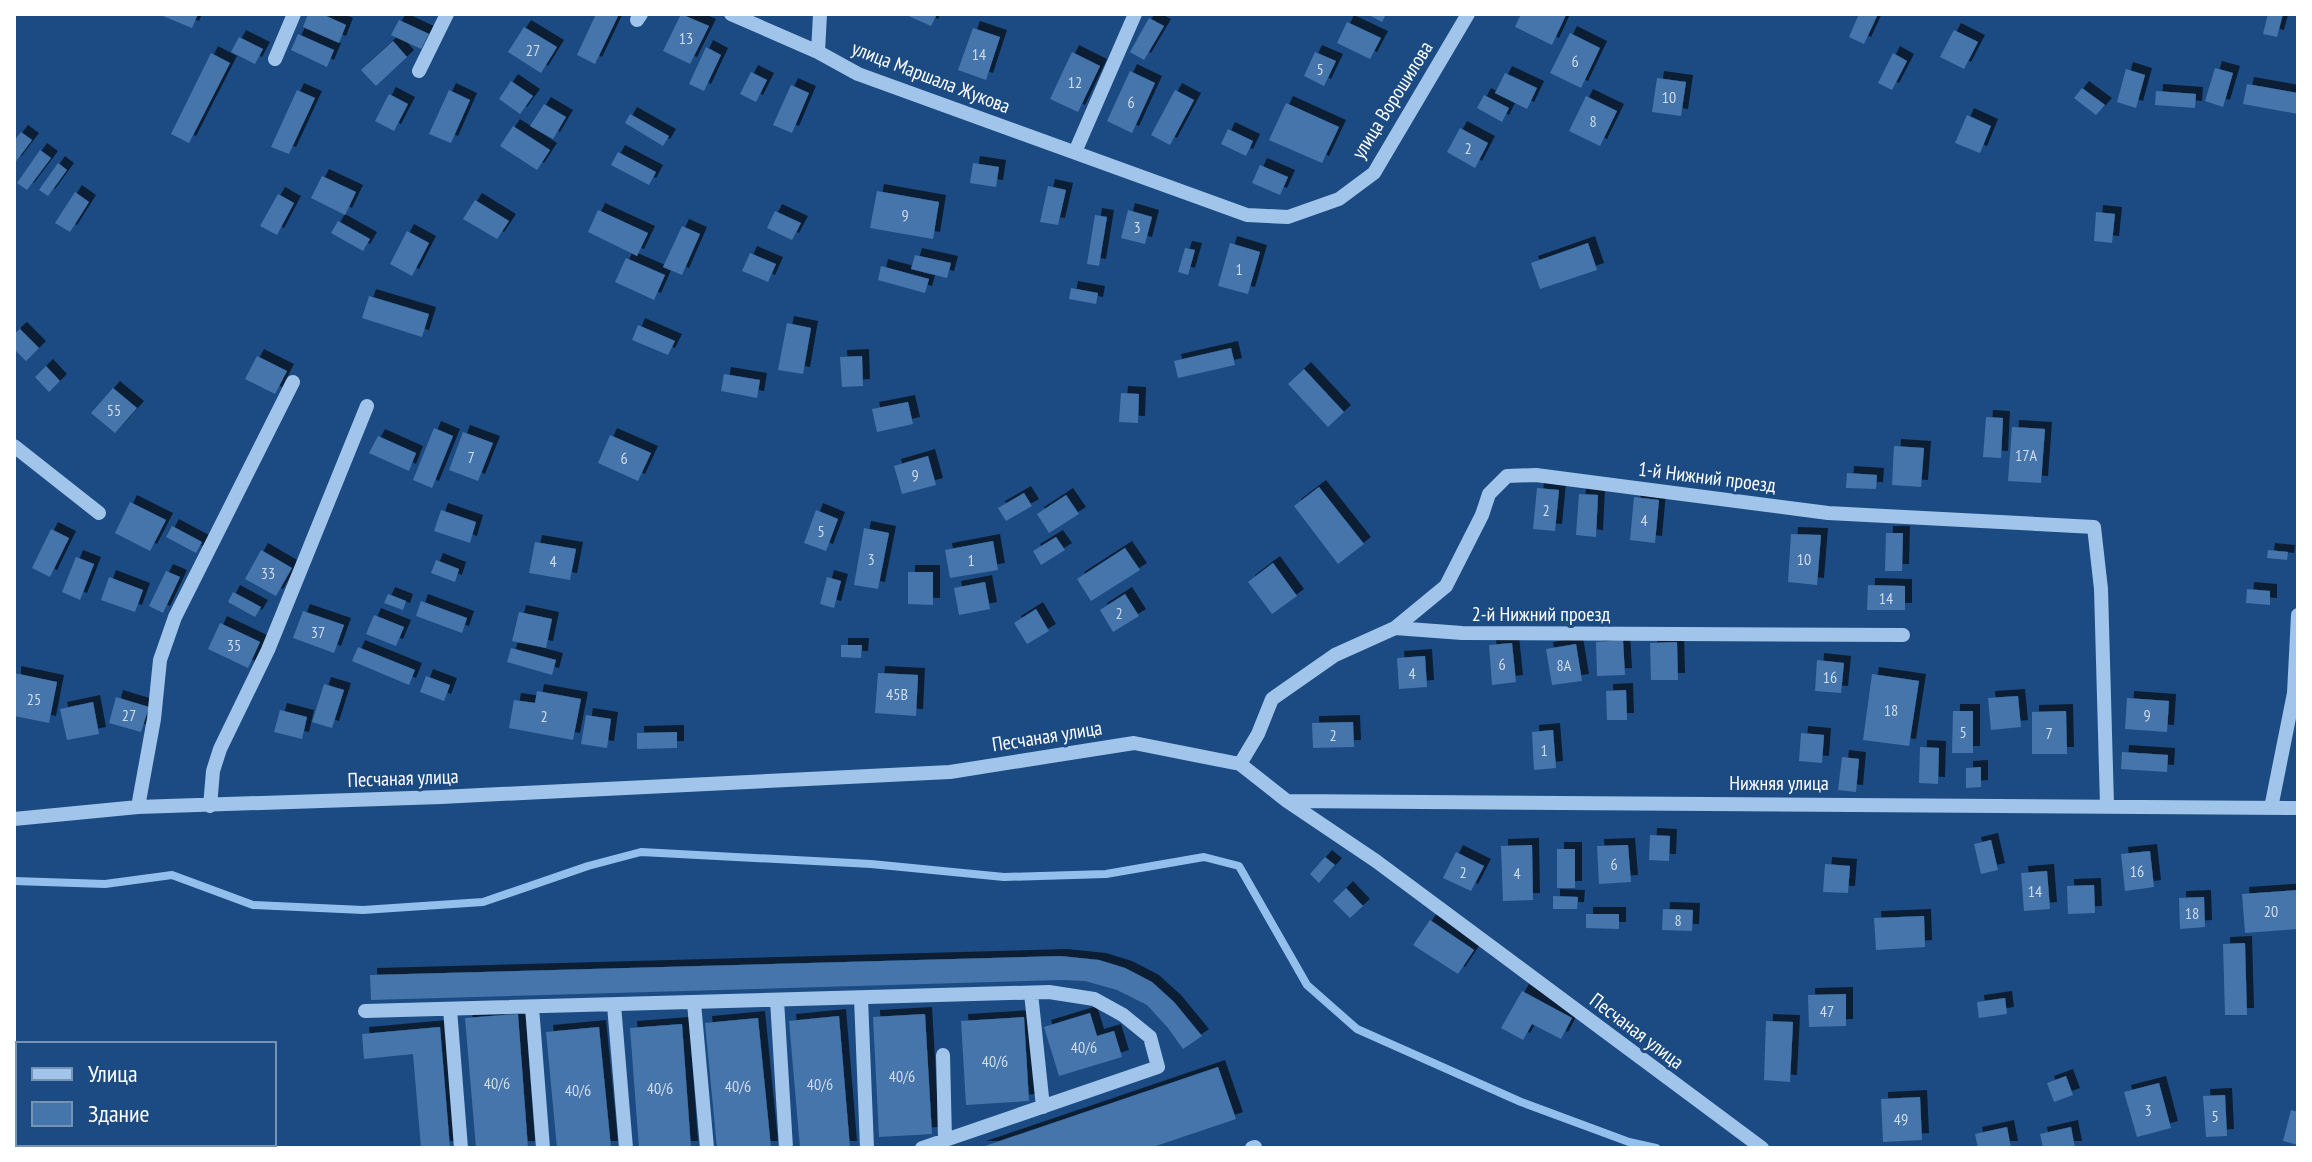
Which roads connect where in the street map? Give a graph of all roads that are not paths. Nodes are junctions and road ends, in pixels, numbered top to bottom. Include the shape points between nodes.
1 (294, 14) edge
2 (447, 14) edge
3 (731, 14) edge
4 (820, 14) edge
5 (1135, 14) edge
6 (1468, 14) edge
7 (818, 52) junction
8 (275, 59) dead end
9 (419, 71) dead end
10 (1075, 152) junction
11 (1247, 215) joint
12 (293, 382) dead end
13 (367, 406) dead end
14 (14, 446) edge
15 (99, 513) dead end
16 (2298, 615) edge
17 (1395, 628) junction
18 (1903, 635) dead end
19 (1240, 764) junction
20 (1287, 801) junction
21 (2107, 805) junction
22 (210, 806) junction
23 (138, 807) junction
24 (2271, 808) junction
25 (2298, 808) edge
26 (14, 819) edge
27 (1031, 993) junction
28 (861, 998) junction
29 (777, 1000) junction
30 (694, 1003) junction
31 (614, 1005) junction
32 (532, 1007) junction
33 (450, 1009) junction
34 (365, 1011) dead end
35 (943, 1055) dead end
36 (1043, 1107) junction
37 (945, 1140) junction
38 (461, 1148) edge
39 (543, 1148) edge
40 (626, 1148) edge
41 (707, 1148) edge
42 (786, 1148) edge
43 (867, 1148) edge
44 (922, 1148) edge
45 (1762, 1148) edge

1 - 8 street
2 - 9 street
3 - 7 street, улица Маршала Жукова
4 - 7 street
5 - 10 street
6 - 11 street, улица Ворошилова via 1374,173 1339,199 1288,217
7 - 10 street, улица Маршала Жукова via 858,74
10 - 11 street, улица Маршала Жукова
12 - 23 street via 175,617 160,660
13 - 22 street via 268,650 220,749
14 - 15 street
16 - 24 street via 2294,693
17 - 18 street, 2-й Нижний проезд via 1462,633
17 - 19 street, 2-й Нижний проезд via 1335,655 1272,699
17 - 21 street, 1-й Нижний проезд via 1446,586 1489,494 1507,476 1536,475 1828,513 2094,527 2101,589
19 - 20 street, Песчаная улица
19 - 22 street, Песчаная улица via 1134,743 950,772
20 - 21 street, Нижняя улица
20 - 45 street, Песчаная улица via 1376,861
21 - 24 street, Нижняя улица
22 - 23 street, Песчаная улица
23 - 26 street, Песчаная улица
24 - 25 street, Нижняя улица
27 - 28 street
27 - 36 street
27 - 36 street via 1094,999 1123,1015 1150,1037 1158,1067
28 - 29 street
28 - 43 street
29 - 30 street
29 - 42 street
30 - 31 street
30 - 41 street
31 - 32 street
31 - 40 street
32 - 33 street
32 - 39 street
33 - 34 street
33 - 38 street
35 - 37 street
36 - 37 street
37 - 44 street

